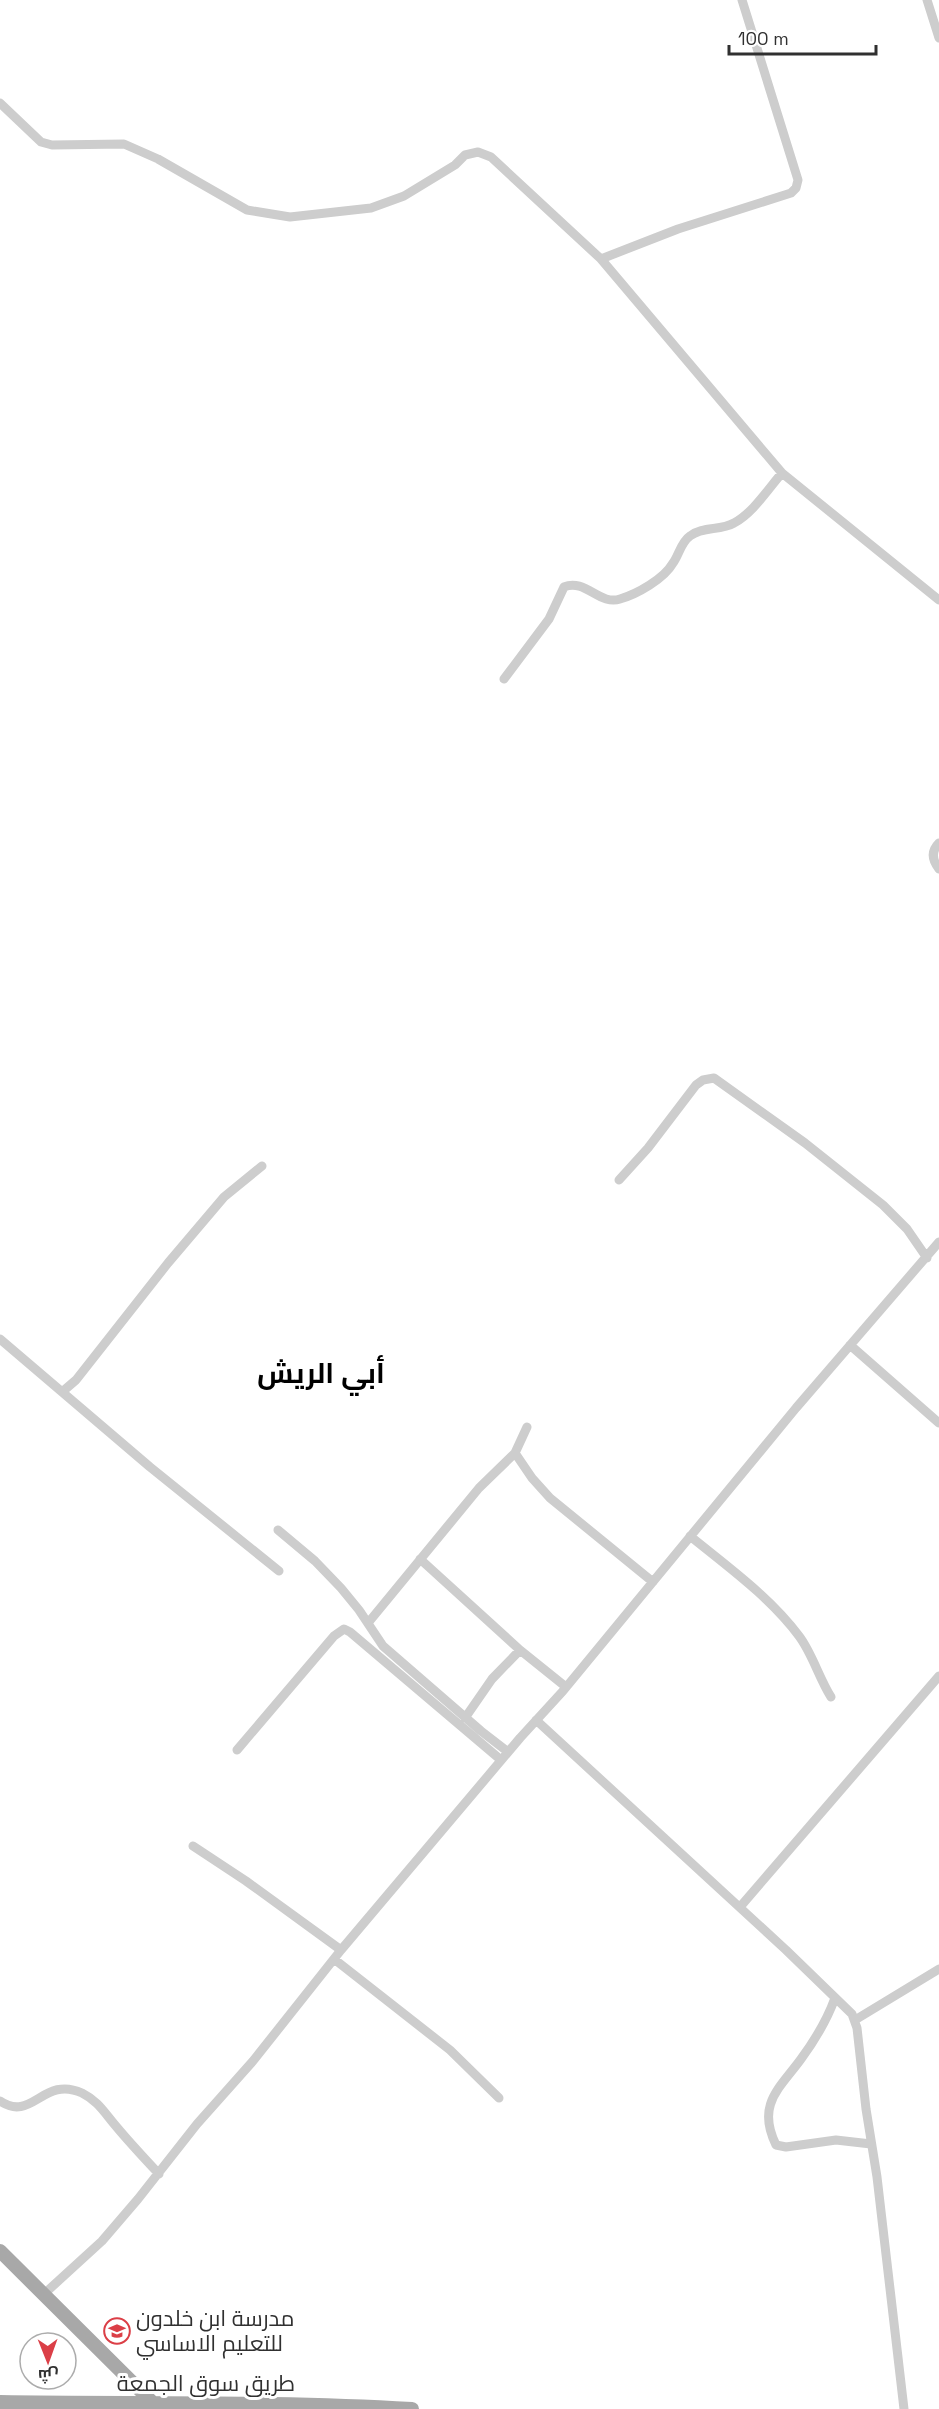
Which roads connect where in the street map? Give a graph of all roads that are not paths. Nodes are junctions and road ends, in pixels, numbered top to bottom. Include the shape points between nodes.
1 (742, 0) edge
2 (927, 0) edge
3 (939, 38) edge
4 (0, 103) edge
5 (601, 259) junction
6 (782, 473) junction
7 (939, 600) edge
8 (504, 679) dead end
9 (939, 843) edge
10 (939, 869) edge
11 (262, 1166) dead end
12 (619, 1180) dead end
13 (939, 1242) edge
14 (927, 1258) junction
15 (0, 1340) edge
16 (850, 1345) junction
17 (62, 1392) junction
18 (939, 1424) edge
19 (527, 1427) dead end
20 (514, 1453) junction
21 (278, 1530) dead end
22 (690, 1536) junction
23 (420, 1559) junction
24 (279, 1571) dead end
25 (653, 1582) junction
26 (368, 1623) junction
27 (520, 1650) junction
28 (939, 1676) edge
29 (566, 1687) junction
30 (831, 1697) dead end
31 (465, 1718) junction
32 (536, 1720) junction
33 (237, 1750) dead end
34 (508, 1752) junction
35 (501, 1760) junction
36 (193, 1846) dead end
37 (740, 1907) junction
38 (341, 1950) junction
39 (334, 1959) junction
40 (939, 1969) edge
41 (835, 1998) junction
42 (855, 2020) junction
43 (499, 2098) dead end
44 (0, 2101) edge
45 (871, 2144) junction
46 (159, 2174) junction
47 (0, 2251) edge
48 (44, 2294) junction
49 (0, 2402) edge
50 (157, 2407) edge
51 (412, 2409) edge
52 (904, 2409) edge

1 - 5 street via 798,180 796,188
2 - 3 street
4 - 5 street via 41,142 124,144 247,210 274,216 327,214 389,203 455,165 465,155 478,152 503,166
5 - 6 street
6 - 7 street
6 - 8 street via 734,524 698,531 688,537 667,571 643,588 619,600 605,600 576,585 564,587 549,619
9 - 10 street via 933,851
11 - 17 street via 224,1197 76,1380
12 - 14 street via 696,1085 714,1078 883,1205 907,1229
13 - 14 street
14 - 16 street
15 - 17 street
16 - 18 street
16 - 22 street
17 - 24 street
19 - 20 street
20 - 23 street
20 - 25 street via 550,1498
21 - 26 street via 341,1588
22 - 25 street
22 - 30 street via 789,1624 801,1638
23 - 26 street
23 - 27 street
25 - 29 street
26 - 31 street via 383,1646
27 - 29 street
27 - 31 street via 492,1679
28 - 37 street
29 - 32 street
31 - 34 street
32 - 34 street
32 - 37 street
33 - 35 street via 344,1629
34 - 35 street
35 - 38 street
36 - 38 street
37 - 41 street
38 - 39 street
39 - 43 street via 450,2050
39 - 46 street
40 - 42 street
41 - 42 street
41 - 45 street via 821,2029 770,2101 773,2138 776,2145 786,2147 836,2140
42 - 45 street
44 - 46 street via 17,2108 51,2090 80,2092 104,2109
45 - 52 street
46 - 48 street via 102,2241
47 - 48 main road
48 - 50 main road
49 - 50 main road, طريق سوق الجمعة
50 - 51 main road, طريق سوق الجمعة via 285,2403

